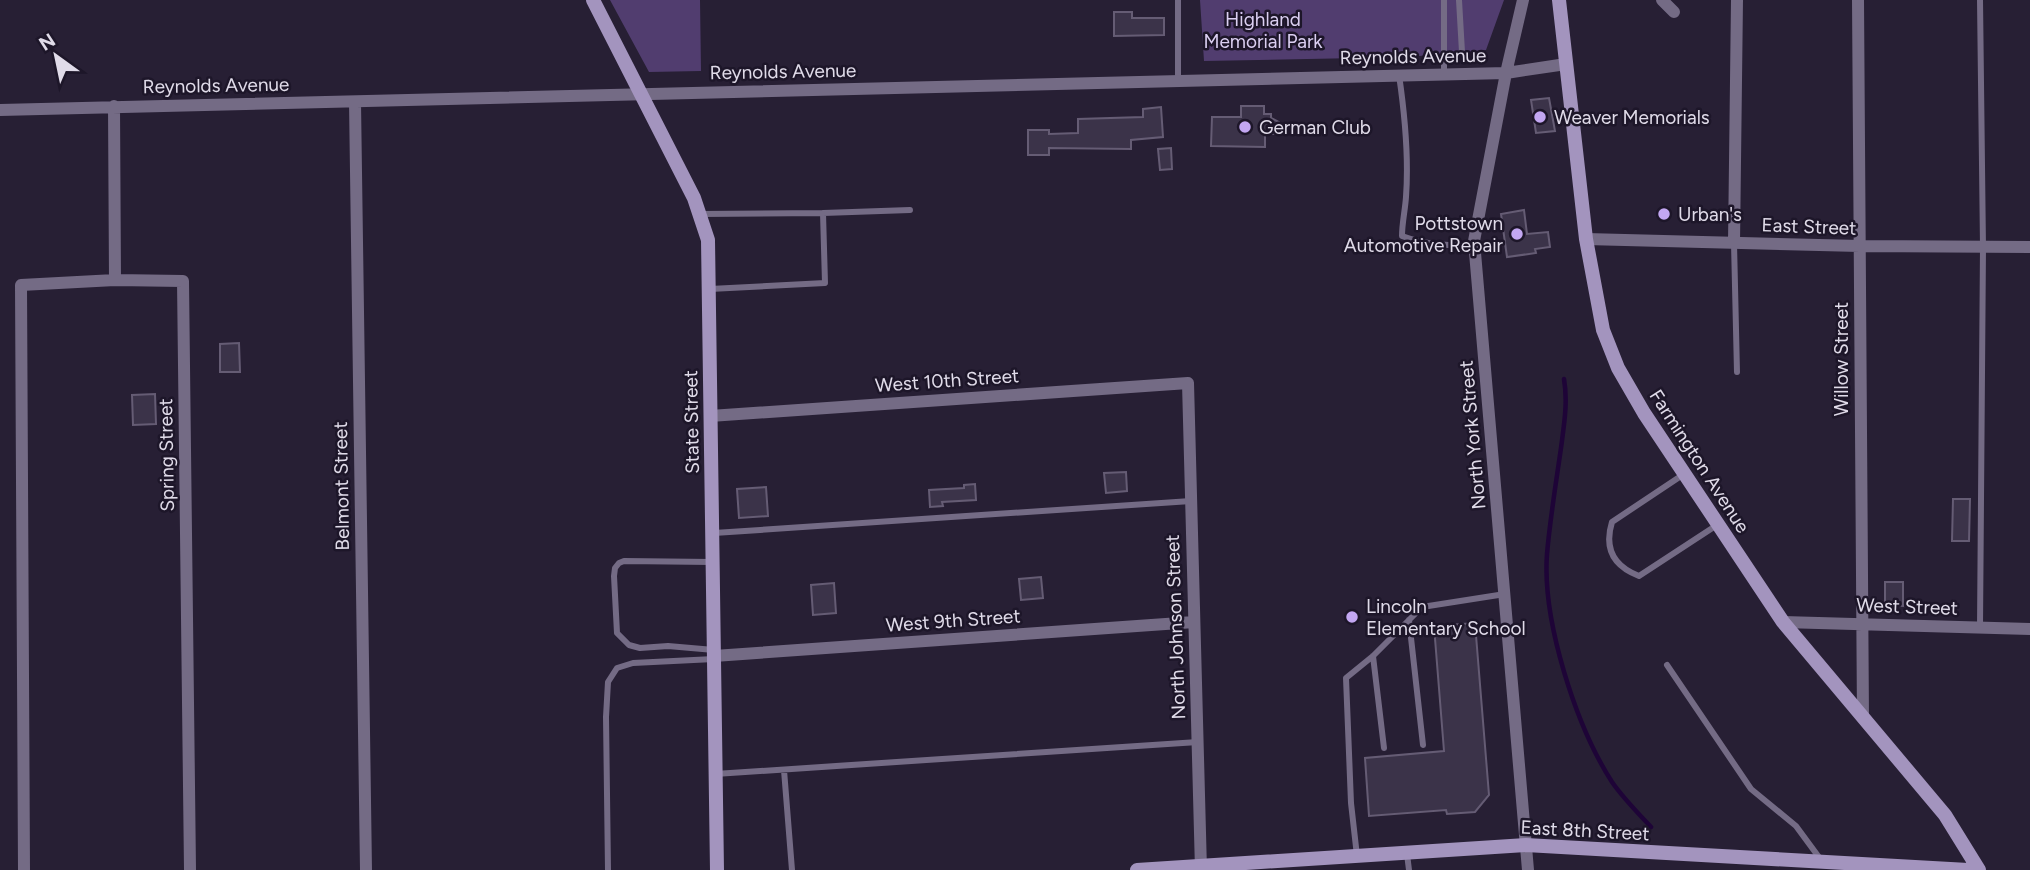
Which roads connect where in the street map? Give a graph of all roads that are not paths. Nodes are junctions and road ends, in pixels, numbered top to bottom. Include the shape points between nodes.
1 (593, 0) edge
2 (1178, 0) edge
3 (1444, 0) edge
4 (1459, 0) edge
5 (1523, 0) edge
6 (1559, 0) edge
7 (1662, 0) edge
8 (1737, 0) edge
9 (1858, 0) edge
10 (1980, 0) edge
11 (1674, 12) dead end
12 (1462, 52) dead end
13 (1566, 64) junction
14 (1511, 72) junction
15 (1444, 74) junction
16 (1399, 75) junction
17 (1178, 81) junction
18 (639, 94) junction
19 (355, 102) junction
20 (114, 106) junction
21 (0, 110) edge
22 (910, 211) dead end
23 (823, 213) junction
24 (699, 214) junction
25 (1586, 239) junction
26 (1734, 243) junction
27 (1475, 246) junction
28 (1860, 246) junction
29 (1983, 247) junction
30 (2030, 247) edge
31 (115, 280) junction
32 (708, 290) junction
33 (1737, 372) dead end
34 (1188, 383) joint
35 (710, 416) junction
36 (1684, 474) junction
37 (1191, 501) junction
38 (1718, 525) junction
39 (712, 533) junction
40 (712, 562) junction
41 (1505, 594) junction
42 (1409, 620) junction
43 (1194, 622) junction
44 (1783, 622) junction
45 (1861, 623) junction
46 (1980, 627) junction
47 (2030, 629) edge
48 (714, 655) junction
49 (1373, 656) junction
50 (1667, 665) dead end
51 (1863, 718) junction
52 (1198, 742) junction
53 (1423, 745) dead end
54 (1384, 748) dead end
55 (784, 769) junction
56 (715, 774) junction
57 (1526, 845) junction
58 (1407, 852) junction
59 (1357, 856) junction
60 (1822, 862) junction
61 (1201, 868) edge
62 (24, 870) edge
63 (190, 870) edge
64 (366, 870) edge
65 (608, 870) edge
66 (717, 870) edge
67 (792, 870) edge
68 (1137, 870) edge
69 (1409, 870) edge
70 (1528, 870) edge
71 (1968, 870) edge
72 (1979, 870) edge

1 - 18 street, State Street
2 - 17 lane
3 - 15 lane
4 - 12 lane
5 - 14 street, North York Street
6 - 13 street, Farmington Avenue
7 - 11 street
8 - 26 street
9 - 28 street, Willow Street
10 - 29 lane
13 - 14 street, Reynolds Avenue
13 - 25 street, Farmington Avenue
14 - 15 street, Reynolds Avenue
14 - 27 street, North York Street
15 - 16 street, Reynolds Avenue
16 - 17 street, Reynolds Avenue
16 - 27 lane via 1407,150 1402,236 1419,243
17 - 18 street, Reynolds Avenue
18 - 19 street, Reynolds Avenue
18 - 24 street, State Street
19 - 20 street, Reynolds Avenue
19 - 64 street, Belmont Street
20 - 21 street, Reynolds Avenue
20 - 31 street
22 - 23 lane
23 - 24 lane
23 - 32 lane via 825,283
24 - 32 street, State Street via 708,240
25 - 26 street, East Street
25 - 36 street, Farmington Avenue via 1603,330 1618,368
26 - 28 street, East Street
26 - 33 lane
27 - 41 street, North York Street
28 - 29 street, East Street
28 - 45 street, Willow Street
29 - 30 street, East Street
29 - 46 lane
31 - 62 street via 21,285
31 - 63 street, Spring Street via 183,281
32 - 35 street, State Street
34 - 35 street, West 10th Street
34 - 37 street, North Johnson Street
35 - 39 street, State Street
36 - 38 street, Farmington Avenue
36 - 38 lane via 1612,522 1607,538 1612,554 1625,571 1639,576
37 - 39 lane
37 - 43 street, North Johnson Street
38 - 44 street, Farmington Avenue
39 - 40 street, State Street
40 - 48 street, State Street
40 - 48 lane via 624,561 615,568 614,576 617,633 629,645 668,646
41 - 42 lane via 1422,607
41 - 57 street, North York Street
42 - 49 lane
42 - 53 lane
43 - 48 street, West 9th Street
43 - 52 street, North Johnson Street
44 - 45 street, West Street
44 - 51 street, Farmington Avenue
45 - 46 street, West Street
45 - 51 street, Willow Street
46 - 47 street, West Street
48 - 56 street, State Street
48 - 65 lane via 633,663 617,668 608,682
49 - 54 lane
49 - 59 lane via 1346,678
50 - 60 lane via 1746,783 1796,826
51 - 72 street, Farmington Avenue via 1945,815
52 - 55 lane
52 - 61 street, North Johnson Street
55 - 56 lane
55 - 67 lane
56 - 66 street, State Street
57 - 58 street, East 8th Street
57 - 60 street, East 8th Street
57 - 70 street, North York Street
58 - 59 street, East 8th Street
58 - 69 lane
59 - 61 street, East 8th Street
60 - 71 street, East 8th Street
61 - 68 street, East 8th Street

